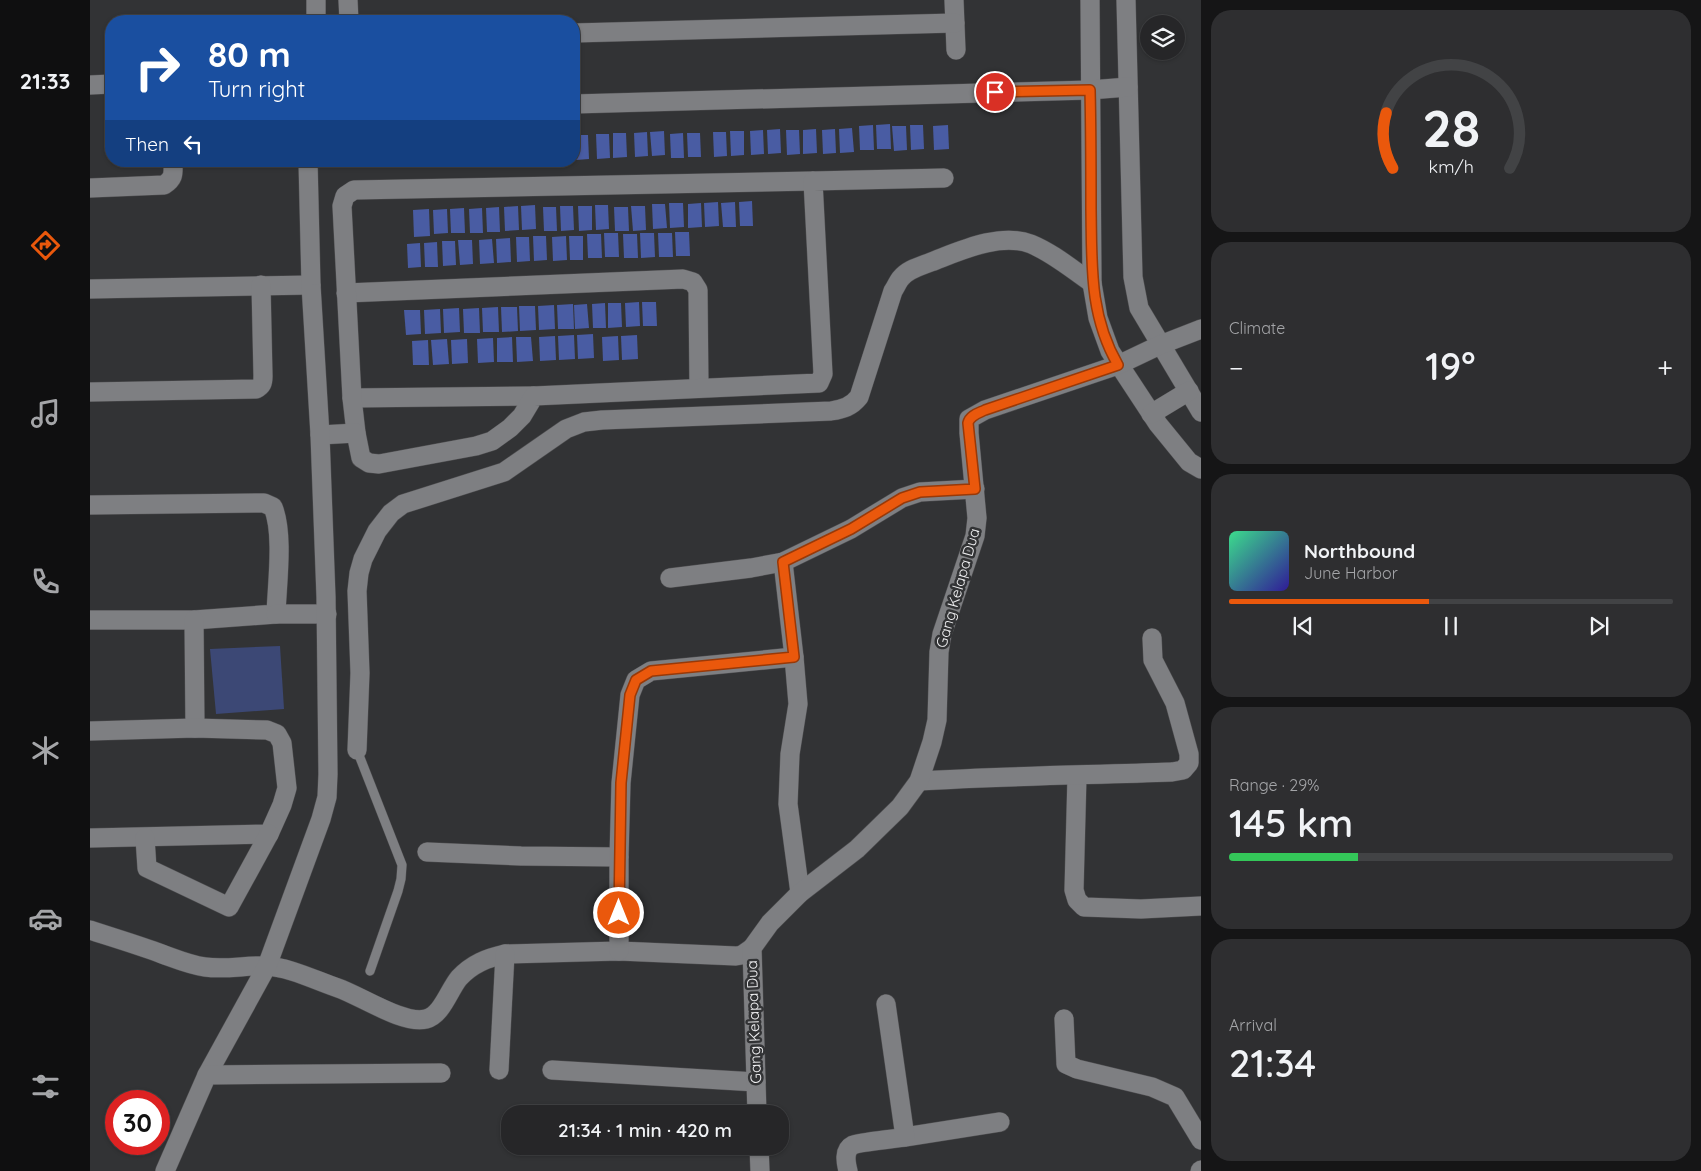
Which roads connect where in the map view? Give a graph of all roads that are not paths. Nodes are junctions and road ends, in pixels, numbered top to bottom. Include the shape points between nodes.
1 (316, 0) edge
2 (348, 0) edge
3 (954, 0) edge
4 (1090, 0) edge
5 (1126, 0) edge
6 (316, 15) edge
7 (348, 15) edge
8 (954, 23) junction
9 (580, 33) edge
10 (956, 50) dead end
11 (105, 84) edge
12 (90, 85) edge
13 (1128, 87) junction
14 (1090, 90) junction
15 (580, 104) edge
16 (173, 167) edge
17 (308, 167) edge
18 (944, 178) dead end
19 (813, 181) junction
20 (90, 188) edge
21 (1092, 284) junction
22 (261, 285) junction
23 (311, 285) junction
24 (90, 289) edge
25 (346, 293) junction
26 (1201, 329) edge
27 (1160, 345) junction
28 (1118, 365) junction
29 (699, 388) junction
30 (90, 392) edge
31 (1188, 392) junction
32 (534, 396) junction
33 (352, 398) junction
34 (1201, 412) edge
35 (1151, 414) junction
36 (356, 433) junction
37 (320, 435) junction
38 (1201, 469) edge
39 (975, 489) junction
40 (90, 505) edge
41 (783, 562) junction
42 (670, 578) dead end
43 (276, 614) junction
44 (327, 614) junction
45 (90, 620) edge
46 (194, 620) junction
47 (1152, 638) dead end
48 (794, 657) junction
49 (195, 728) junction
50 (90, 731) edge
51 (358, 750) joint
52 (1076, 776) junction
53 (919, 781) junction
54 (269, 834) junction
55 (90, 838) edge
56 (145, 838) junction
57 (427, 852) dead end
58 (619, 856) junction
59 (800, 893) junction
60 (1201, 906) edge
61 (90, 930) edge
62 (752, 948) junction
63 (619, 951) junction
64 (505, 954) junction
65 (266, 966) junction
66 (370, 972) dead end
67 (886, 1004) dead end
68 (1064, 1019) dead end
69 (499, 1070) dead end
70 (552, 1070) dead end
71 (441, 1073) dead end
72 (207, 1075) junction
73 (756, 1082) junction
74 (757, 1105) edge
75 (1000, 1122) dead end
76 (905, 1137) junction
77 (1201, 1140) edge
78 (759, 1155) edge
79 (165, 1171) edge
80 (760, 1171) edge
81 (848, 1171) edge

1 - 6 street
2 - 7 street
3 - 8 street
4 - 14 street
5 - 13 street
8 - 9 street
8 - 10 street
11 - 12 street
13 - 14 street
13 - 27 street via 1133,277 1139,308
14 - 15 street
14 - 21 street
16 - 20 street via 171,181 164,186
17 - 23 street
18 - 19 street
19 - 25 street via 354,190 345,196 342,206
19 - 29 street via 822,380 814,384
21 - 28 street via 1098,318
21 - 51 street via 1029,244 990,242 971,247 911,270 901,278 893,291 859,397 846,408 584,422 566,429 504,472 403,504 377,531 359,574
22 - 23 street
22 - 24 street
22 - 30 street via 264,376 260,387
23 - 37 street
25 - 29 street via 683,279 693,282 698,290
25 - 33 street
26 - 27 street, Gang Kelapa Dua
27 - 28 street, Gang Kelapa Dua
27 - 31 street
28 - 35 street
28 - 39 street, Gang Kelapa Dua via 972,416 968,423
29 - 32 street
31 - 34 street
31 - 35 street
32 - 33 street
32 - 36 street via 510,428 492,441 476,446 379,464 369,463 361,458
33 - 36 street
35 - 38 street via 1189,462
36 - 37 street
37 - 44 street
39 - 41 street via 920,492 902,498 851,529
39 - 53 street, Gang Kelapa Dua via 975,536 942,634 937,720
40 - 43 street via 264,503 273,507 277,516 278,551
41 - 42 street
41 - 48 street
43 - 44 street
43 - 46 street
44 - 65 street via 327,797
45 - 46 street
46 - 49 street
47 - 52 street via 1153,660 1175,703 1189,763 1183,770 1172,772
48 - 58 street via 651,671 636,680 630,695 621,783
48 - 59 street via 798,704 790,754 788,804
49 - 50 street
49 - 54 street via 267,730 277,734 282,743 287,788
51 - 66 lane via 402,864 398,891
52 - 53 street
52 - 60 street via 1074,890 1077,900 1084,906 1141,909
53 - 59 street, Gang Kelapa Dua via 885,823
54 - 56 street
54 - 56 street via 229,907 147,868
55 - 56 street
57 - 58 street
58 - 63 street
59 - 62 street, Gang Kelapa Dua via 770,923
61 - 65 street via 205,967
62 - 63 street via 736,956
62 - 73 street, Gang Kelapa Dua
63 - 64 street
64 - 65 street via 474,965 459,978 437,1013 428,1019 413,1020 349,992
64 - 69 street
65 - 72 street
67 - 76 street
68 - 77 street via 1066,1064 1152,1087 1175,1097
70 - 73 street
71 - 72 street
72 - 79 street
73 - 74 street, Gang Kelapa Dua
75 - 76 street
76 - 81 street via 853,1146 847,1152
78 - 80 street

